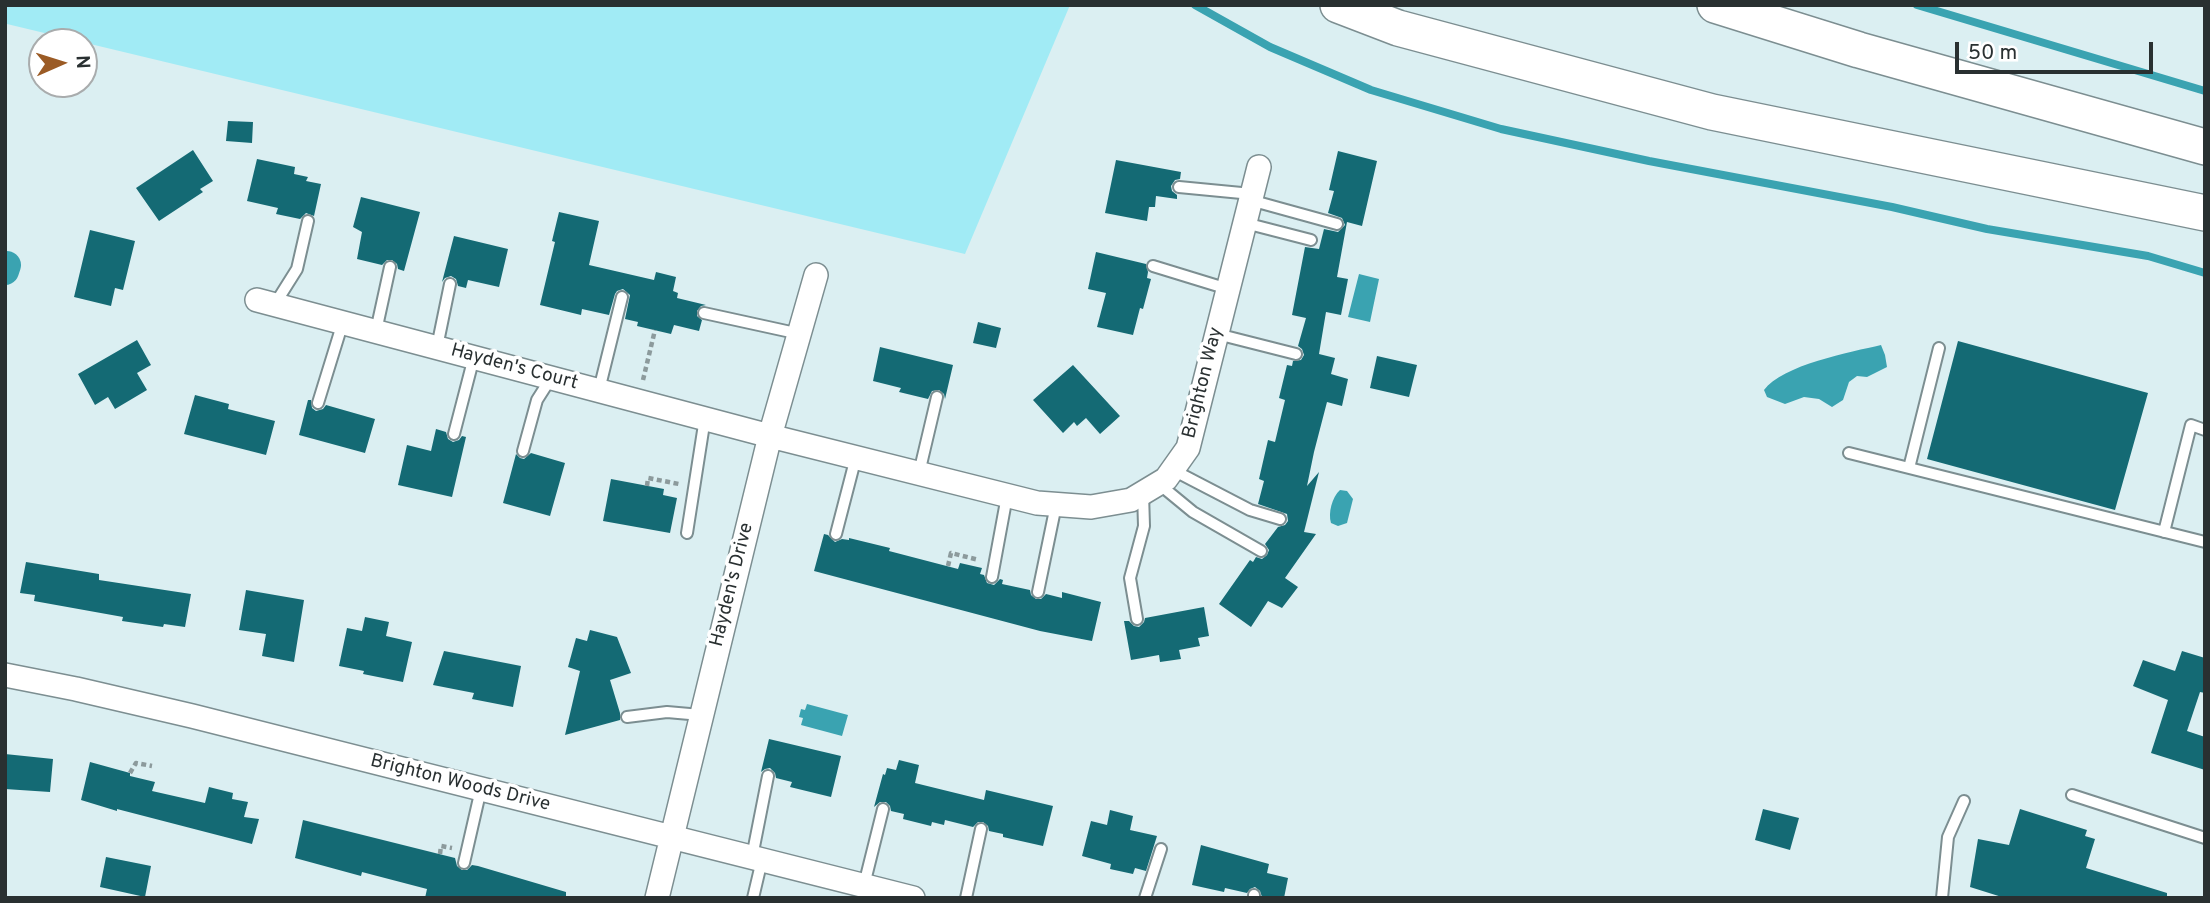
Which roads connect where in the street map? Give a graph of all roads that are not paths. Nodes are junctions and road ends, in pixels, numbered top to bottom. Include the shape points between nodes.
1 (1338, 5) edge
2 (1715, 5) edge
3 (2205, 147) edge
4 (1259, 167) dead end
5 (1179, 187) dead end
6 (1251, 197) junction
7 (2205, 213) edge
8 (308, 221) dead end
9 (1245, 223) junction
10 (1337, 224) dead end
11 (1311, 240) dead end
12 (1153, 266) dead end
13 (390, 267) dead end
14 (816, 275) dead end
15 (450, 284) dead end
16 (1228, 289) junction
17 (622, 297) dead end
18 (266, 302) joint
19 (704, 313) dead end
20 (343, 323) junction
21 (376, 331) junction
22 (800, 334) junction
23 (1217, 334) junction
24 (436, 347) junction
25 (1939, 348) dead end
26 (1296, 354) dead end
27 (474, 357) junction
28 (551, 377) junction
29 (598, 390) junction
30 (937, 397) dead end
31 (318, 403) dead end
32 (705, 418) junction
33 (2205, 430) edge
34 (454, 434) dead end
35 (770, 436) junction
36 (523, 451) dead end
37 (1849, 453) dead end
38 (856, 457) junction
39 (1909, 468) junction
40 (919, 473) junction
41 (1158, 482) junction
42 (1007, 496) junction
43 (1056, 505) junction
44 (1280, 519) dead end
45 (2164, 532) junction
46 (687, 533) dead end
47 (836, 534) dead end
48 (2205, 542) edge
49 (1261, 551) dead end
50 (992, 577) dead end
51 (1038, 592) dead end
52 (1137, 619) dead end
53 (5, 675) edge
54 (701, 715) junction
55 (627, 718) dead end
56 (768, 776) dead end
57 (481, 789) junction
58 (2072, 795) dead end
59 (1964, 801) dead end
60 (883, 809) dead end
61 (981, 829) dead end
62 (671, 837) junction
63 (2205, 838) edge
64 (1161, 849) dead end
65 (757, 858) junction
66 (464, 863) dead end
67 (864, 885) junction
68 (657, 898) edge
69 (753, 898) edge
70 (913, 898) edge
71 (966, 898) edge
72 (1145, 898) edge
73 (1942, 898) edge

1 - 7 main road via 1398,28 1712,112
2 - 3 main road
4 - 6 street, Brighton Way
5 - 6 lane
6 - 9 street, Brighton Way
6 - 10 lane
8 - 18 lane via 297,269
9 - 11 lane
9 - 16 street, Brighton Way
12 - 16 lane
13 - 21 lane
14 - 22 street, Hayden's Drive
15 - 24 lane
16 - 23 street, Brighton Way
17 - 29 lane
18 - 20 street, Hayden's Court
19 - 22 lane
20 - 21 street, Hayden's Court
20 - 31 lane
21 - 24 street, Hayden's Court
22 - 35 street, Hayden's Drive
23 - 26 lane
23 - 41 street, Brighton Way via 1188,448
24 - 27 street, Hayden's Court
25 - 39 lane
27 - 28 street, Hayden's Court
27 - 34 lane
28 - 29 street, Hayden's Court
28 - 36 lane via 537,400
29 - 32 street, Hayden's Court
30 - 40 lane
32 - 35 street, Hayden's Court
32 - 46 lane
33 - 45 lane via 2191,425
35 - 38 street
35 - 54 street, Hayden's Drive
37 - 39 lane
38 - 40 street
38 - 47 lane
39 - 45 lane
40 - 42 street
41 - 43 street via 1131,500 1091,507
41 - 44 lane
41 - 49 lane via 1193,512
41 - 52 lane via 1130,578
42 - 43 street
42 - 50 lane
43 - 51 lane
45 - 48 lane
53 - 57 street, Brighton Woods Drive via 168,710
54 - 55 lane via 667,712
54 - 62 street, Hayden's Drive
56 - 65 lane
57 - 62 street, Brighton Woods Drive
57 - 66 lane
58 - 63 lane
59 - 73 lane via 1948,837
60 - 67 lane
61 - 71 lane
62 - 65 street, Brighton Woods Drive
62 - 68 street, Hayden's Drive
64 - 72 lane
65 - 67 street, Brighton Woods Drive
65 - 69 lane
67 - 70 street, Brighton Woods Drive

